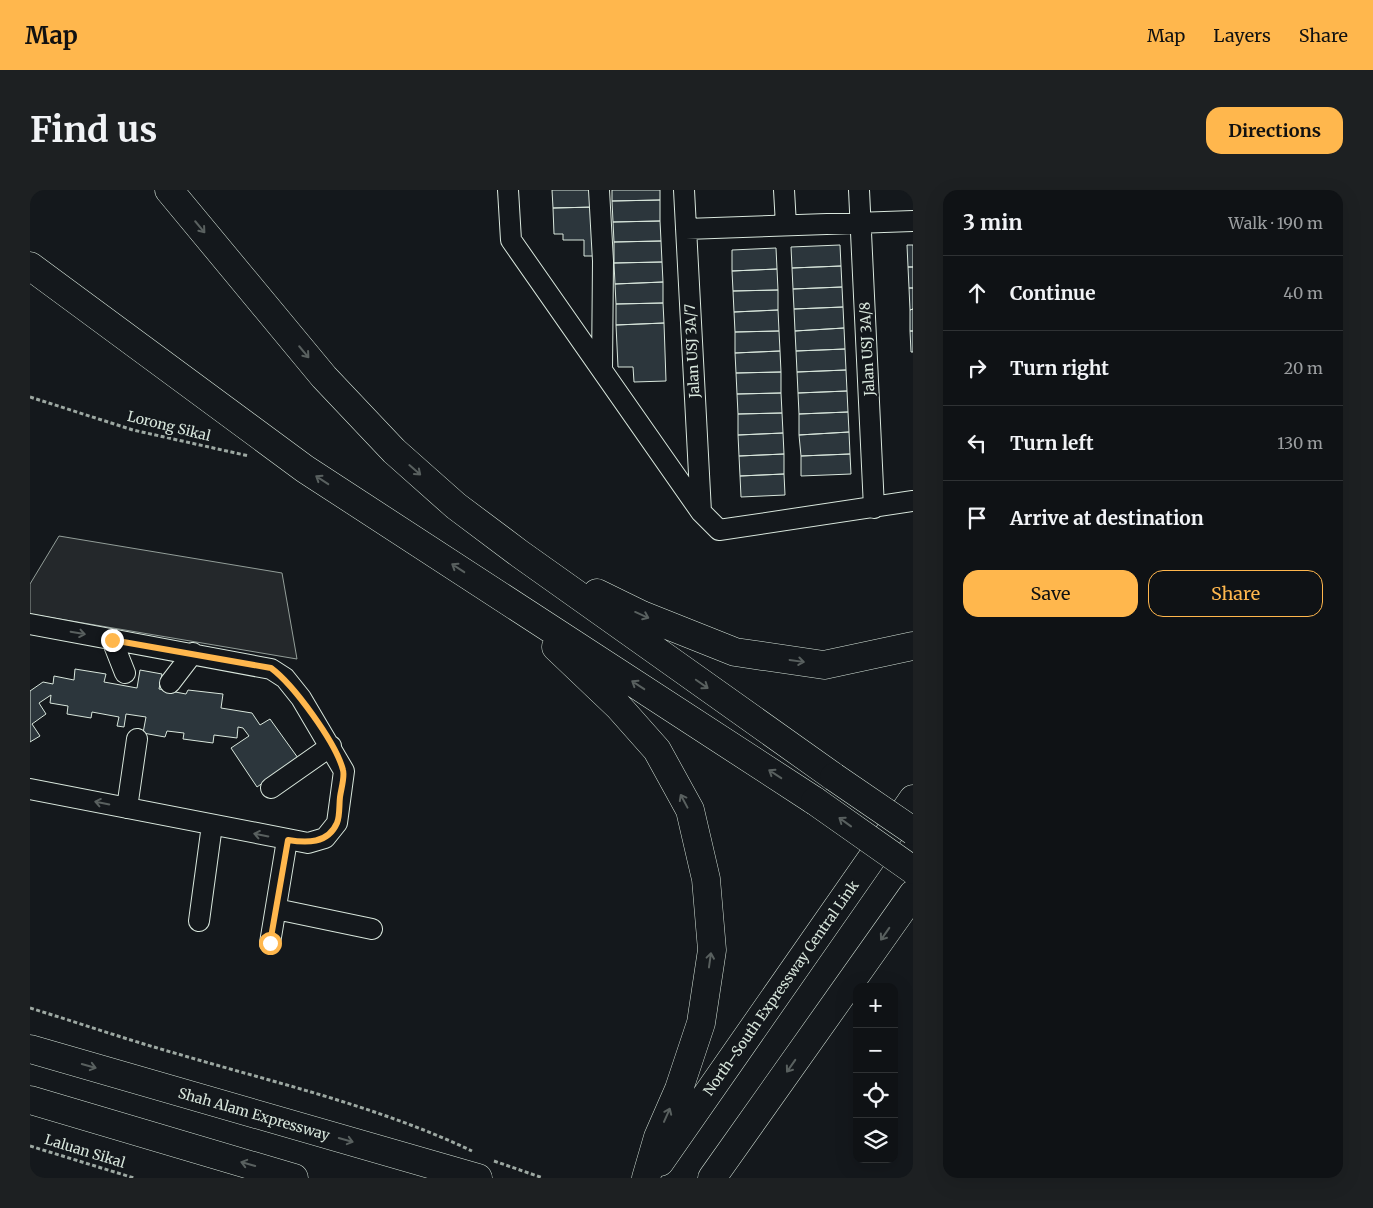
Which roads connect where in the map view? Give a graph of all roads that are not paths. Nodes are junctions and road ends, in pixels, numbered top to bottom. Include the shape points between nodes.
1 (168, 190) edge
2 (508, 190) edge
3 (599, 190) edge
4 (684, 190) edge
5 (784, 190) edge
6 (859, 190) edge
7 (913, 221) edge
8 (861, 223) junction
9 (786, 225) junction
10 (686, 230) junction
11 (30, 266) edge
12 (602, 370) junction
13 (913, 501) edge
14 (874, 508) junction
15 (701, 512) junction
16 (520, 554) junction
17 (494, 591) junction
18 (30, 624) edge
19 (112, 640) junction
20 (913, 646) edge
21 (193, 653) junction
22 (125, 673) dead end
23 (170, 683) dead end
24 (137, 739) dead end
25 (331, 746) junction
26 (271, 788) dead end
27 (30, 789) edge
28 (913, 799) edge
29 (127, 808) junction
30 (212, 825) junction
31 (913, 832) edge
32 (288, 840) junction
33 (913, 870) edge
34 (913, 894) edge
35 (276, 909) junction
36 (199, 921) dead end
37 (372, 929) dead end
38 (270, 943) dead end
39 (30, 1049) edge
40 (30, 1100) edge
41 (476, 1165) edge
42 (294, 1178) edge
43 (647, 1178) edge
44 (712, 1178) edge

1 -> 16 highway via 324,377 394,451 456,506
2 - 12 street via 511,240
3 - 12 street
4 - 10 street, Jalan USJ 3A/7
5 - 9 street
6 - 8 street, Jalan USJ 3A/8
7 - 8 street
8 - 9 street
8 - 14 street, Jalan USJ 3A/8
9 - 10 street
10 - 15 street, Jalan USJ 3A/7
17 -> 11 highway via 305,469
12 - 15 street
13 - 14 street
14 - 15 street via 719,530
16 -> 20 highway via 642,615 735,652 824,665
16 -> 31 highway, bridge
33 -> 17 highway, bridge via 816,800
43 -> 17 highway via 658,1137 679,1089 701,1023 712,950 706,879 690,810 658,750 618,706
18 -> 19 street
19 - 21 street
19 - 22 street
21 - 23 street
21 - 25 street via 271,668 301,698
24 - 29 street
25 - 26 street
25 - 32 street via 344,771 336,824 325,838 308,843
29 -> 27 street
28 - 43 highway, North–South Expressway Central Link
29 - 30 street
32 -> 30 street
30 - 36 street
32 - 35 street
34 -> 44 highway
35 - 37 street
35 - 38 street
39 -> 41 highway, Shah Alam Expressway
42 -> 40 highway

